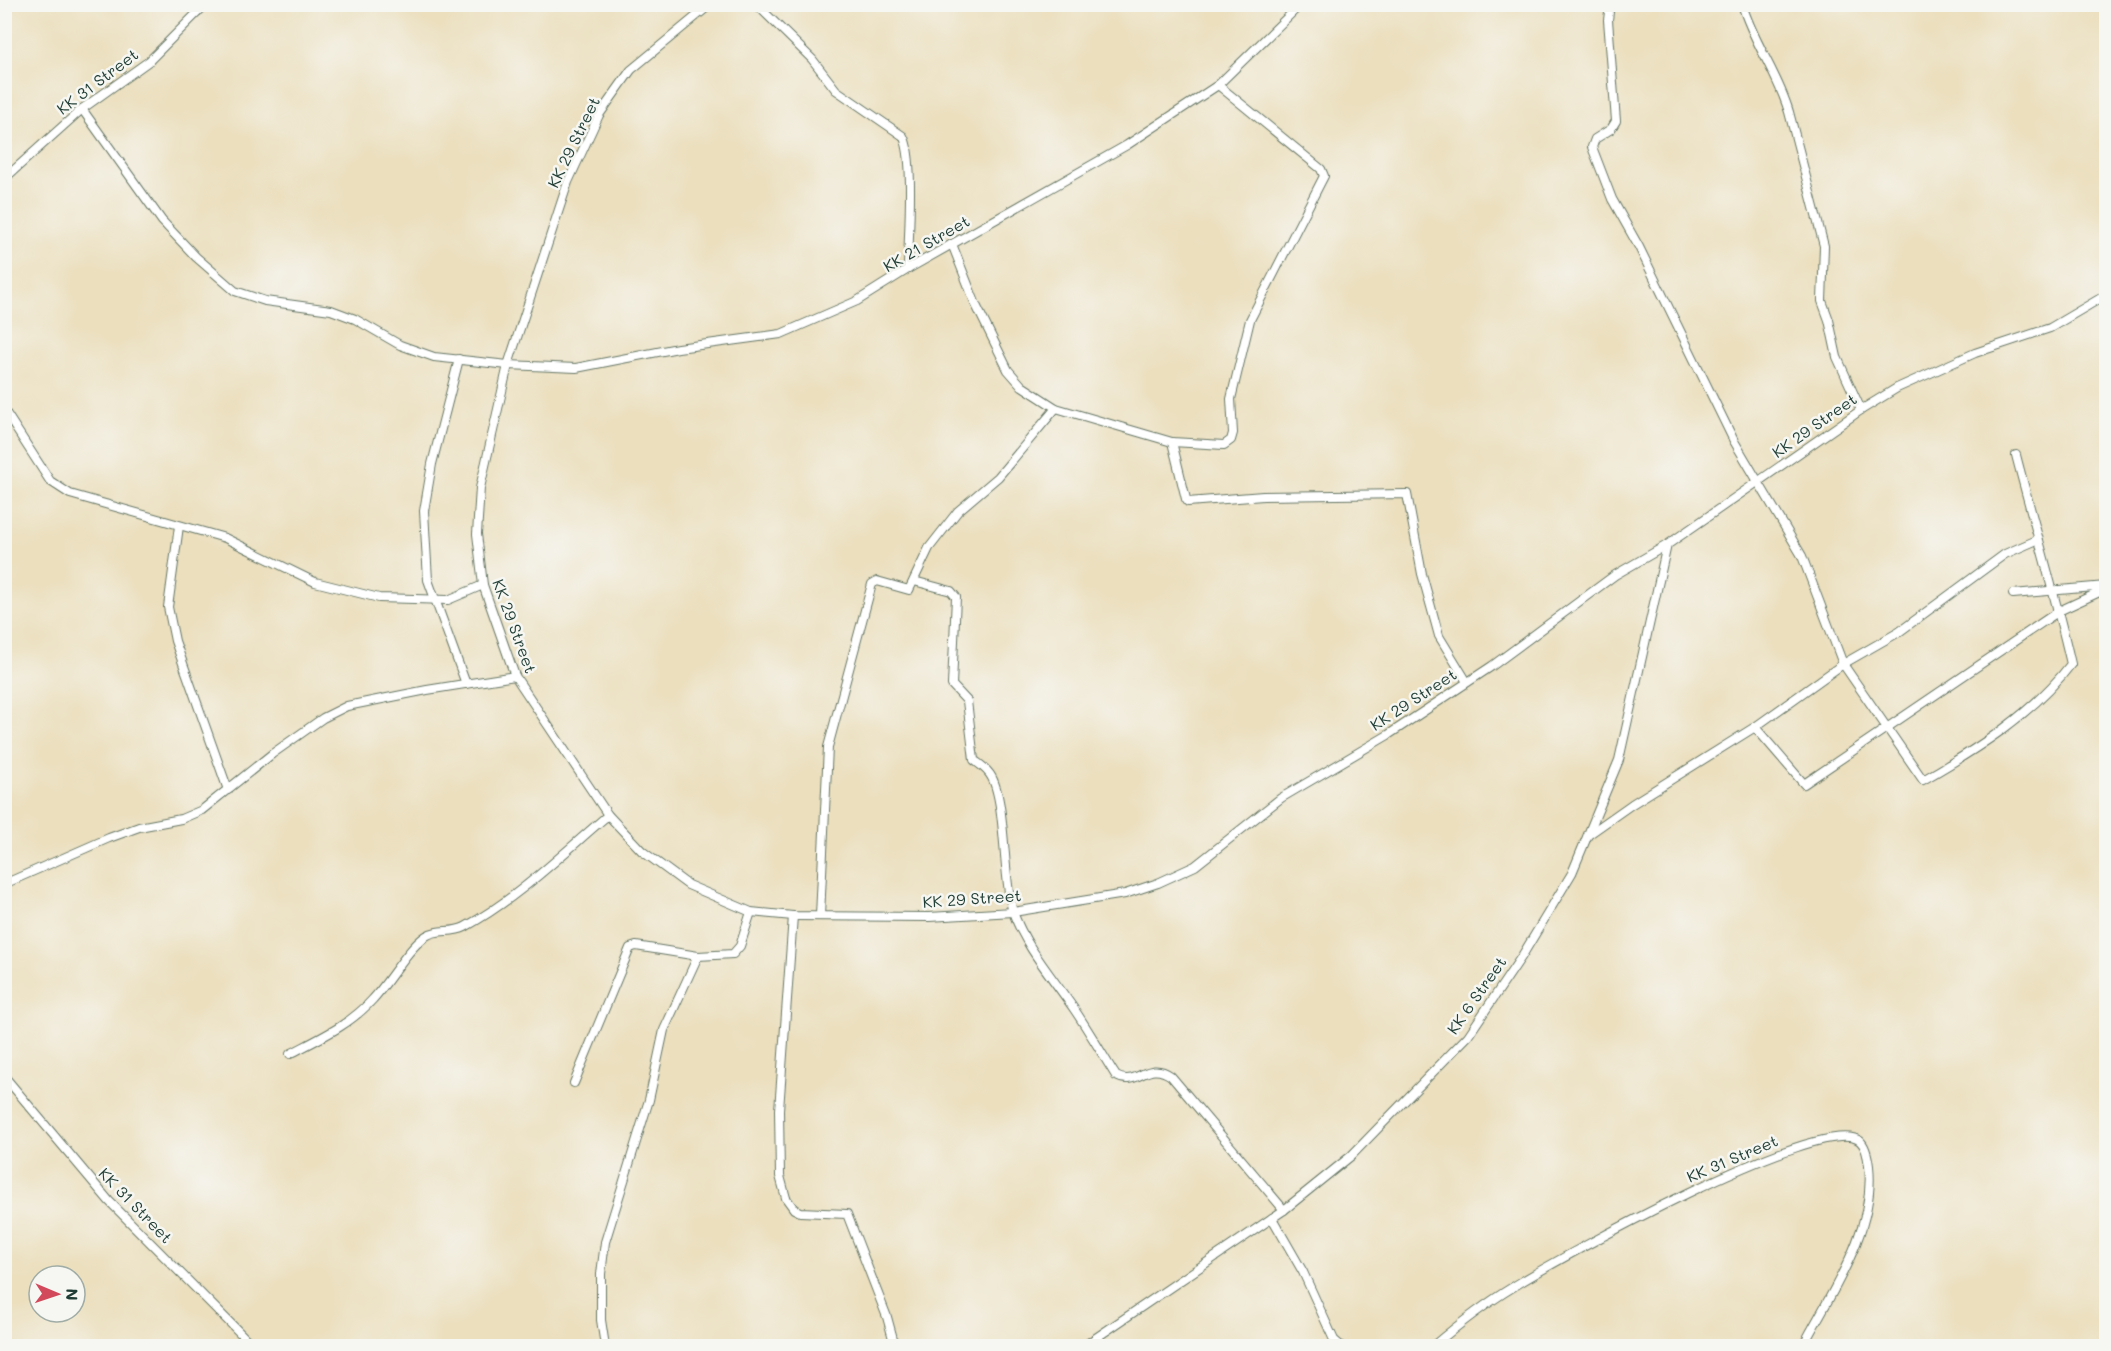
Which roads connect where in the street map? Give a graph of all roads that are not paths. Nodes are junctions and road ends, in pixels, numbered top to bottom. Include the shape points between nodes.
1 (206, 4) edge
2 (711, 4) edge
3 (756, 4) edge
4 (1301, 4) edge
5 (1610, 4) edge
6 (1742, 4) edge
7 (1218, 85) junction
8 (82, 109) junction
9 (4, 179) edge
10 (952, 244) junction
11 (908, 269) junction
12 (2106, 295) edge
13 (459, 360) junction
14 (508, 365) junction
15 (1056, 408) junction
16 (4, 410) edge
17 (1861, 410) junction
18 (1172, 442) junction
19 (2016, 455) dead end
20 (1757, 483) junction
21 (179, 526) junction
22 (2037, 540) junction
23 (1666, 545) junction
24 (914, 581) junction
25 (483, 585) junction
26 (2106, 587) edge
27 (2054, 589) junction
28 (2013, 594) dead end
29 (437, 601) junction
30 (2059, 611) junction
31 (1844, 664) junction
32 (515, 676) junction
33 (1467, 682) junction
34 (466, 684) junction
35 (1755, 727) junction
36 (1885, 727) junction
37 (228, 790) junction
38 (608, 815) junction
39 (1588, 836) junction
40 (4, 884) edge
41 (752, 912) junction
42 (1013, 912) junction
43 (793, 916) junction
44 (820, 916) junction
45 (698, 956) junction
46 (290, 1054) dead end
47 (4, 1076) edge
48 (574, 1083) dead end
49 (1284, 1210) junction
50 (1272, 1218) junction
51 (253, 1347) edge
52 (605, 1347) edge
53 (895, 1347) edge
54 (1084, 1347) edge
55 (1341, 1347) edge
56 (1433, 1347) edge
57 (1803, 1347) edge

1 - 8 street, KK 31 Street via 149,61
2 - 14 street, KK 29 Street via 631,70 599,115 568,182
3 - 11 street via 812,59 836,90 908,143
4 - 7 street, KK 21 Street
5 - 20 street via 1616,121 1592,142 1593,152 1612,199
6 - 17 street via 1749,28 1780,86 1789,112 1824,246 1822,302 1840,364
7 - 10 street, KK 21 Street via 1127,145
7 - 18 street via 1321,169 1324,176 1250,320 1231,399 1231,440 1224,445
8 - 9 street, KK 31 Street
8 - 13 street, KK 21 Street via 162,221 235,291 265,301 331,310 356,319 400,345 434,357
10 - 11 street, KK 21 Street
10 - 15 street via 1008,370 1022,386
11 - 14 street, KK 21 Street via 857,301 781,334 678,348 576,368
12 - 17 street, KK 29 Street via 2050,328 1975,353 1897,388
13 - 14 street, KK 21 Street
13 - 29 street via 424,511 428,580
14 - 25 street, KK 29 Street via 480,488 477,534
15 - 18 street
15 - 24 street via 998,477 958,511 929,548
16 - 21 street via 50,481 62,491
17 - 20 street, KK 29 Street
18 - 33 street via 1188,502 1263,496 1407,494 1439,636
19 - 22 street
20 - 23 street, KK 29 Street
20 - 31 street via 1802,556
21 - 29 street via 225,538 315,582 379,598
21 - 37 street via 168,607
22 - 27 street
22 - 31 street via 2005,554 1899,632
23 - 33 street, KK 29 Street via 1615,575
23 - 39 street, KK 6 Street via 1619,760
24 - 42 street via 951,591 956,597 952,685 967,701 974,759 989,772 994,784
24 - 44 street via 909,590 877,581 869,591 828,747
25 - 29 street
25 - 32 street, KK 29 Street
26 - 27 street
26 - 30 street
27 - 28 street
27 - 30 street
29 - 34 street
30 - 36 street
30 - 36 street via 2071,664 2052,689 1974,751 1923,780
31 - 35 street
31 - 36 street
32 - 34 street
32 - 38 street, KK 29 Street
33 - 42 street, KK 29 Street via 1388,735 1281,798 1196,866 1125,894
34 - 37 street via 347,706 323,718
35 - 36 street via 1804,784
35 - 39 street
37 - 40 street via 202,810 181,819 109,838
38 - 41 street, KK 29 Street via 642,851 688,885
38 - 46 street via 511,897 463,928 440,930 427,936 348,1023
39 - 49 street, KK 6 Street via 1572,873 1522,957 1468,1036 1351,1155
41 - 43 street, KK 29 Street
41 - 45 street via 740,946 733,954
42 - 44 street, KK 29 Street via 929,917
42 - 49 street via 1032,949 1116,1076 1130,1079 1155,1069 1171,1076
43 - 44 street, KK 29 Street
43 - 53 street via 779,1110 780,1176 786,1198 794,1209 847,1214
45 - 48 street via 630,948
45 - 52 street via 664,1030 649,1100 605,1242 601,1274
47 - 51 street, KK 31 Street via 109,1202
49 - 50 street, KK 6 Street
50 - 54 street, KK 6 Street
50 - 55 street
56 - 57 street, KK 31 Street via 1511,1288 1668,1202 1812,1142 1844,1136 1855,1138 1868,1156 1865,1218 1854,1248

